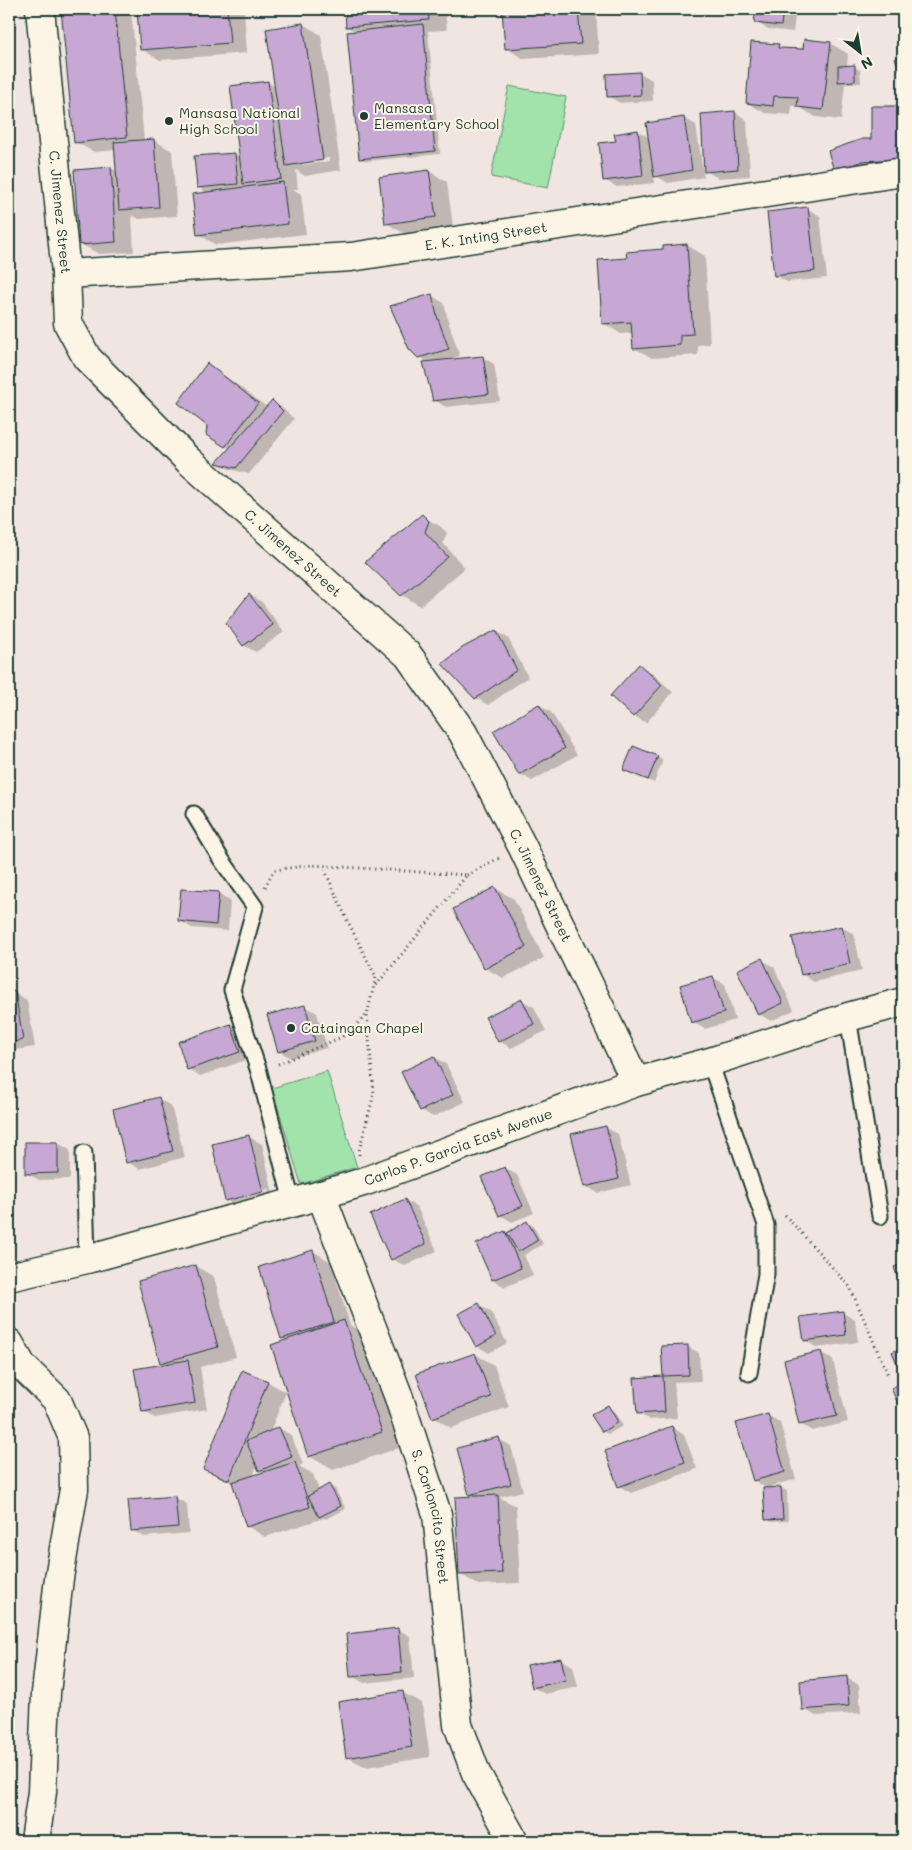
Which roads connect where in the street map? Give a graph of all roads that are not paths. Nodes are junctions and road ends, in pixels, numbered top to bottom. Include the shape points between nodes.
1 (40, 9) edge
2 (903, 172) edge
3 (66, 274) junction
4 (194, 814) dead end
5 (903, 1002) edge
6 (848, 1017) junction
7 (710, 1062) junction
8 (636, 1082) junction
9 (84, 1153) dead end
10 (321, 1195) junction
11 (292, 1202) junction
12 (880, 1216) dead end
13 (87, 1259) junction
14 (9, 1278) edge
15 (9, 1347) edge
16 (749, 1373) dead end
17 (35, 1841) edge
18 (514, 1841) edge

1 - 3 street, C. Jimenez Street
2 - 3 street, E. K. Inting Street via 350,257
3 - 8 street, C. Jimenez Street via 68,323 87,358 189,461 408,655 463,733 522,846
4 - 11 lane via 255,907 232,990 259,1072
5 - 6 street, Carlos P. Garcia East Avenue
6 - 7 street, Carlos P. Garcia East Avenue
6 - 12 lane
7 - 8 street, Carlos P. Garcia East Avenue
7 - 16 lane via 766,1225 766,1274
8 - 10 street, Carlos P. Garcia East Avenue
9 - 13 lane
10 - 11 street, Carlos P. Garcia East Avenue
10 - 18 street, S. Corloncito Street via 398,1395 437,1514 458,1725 476,1773
11 - 13 street, Carlos P. Garcia East Avenue
13 - 14 street, Carlos P. Garcia East Avenue
15 - 17 street via 22,1366 57,1400 73,1438 74,1489 59,1578 46,1693 42,1792

